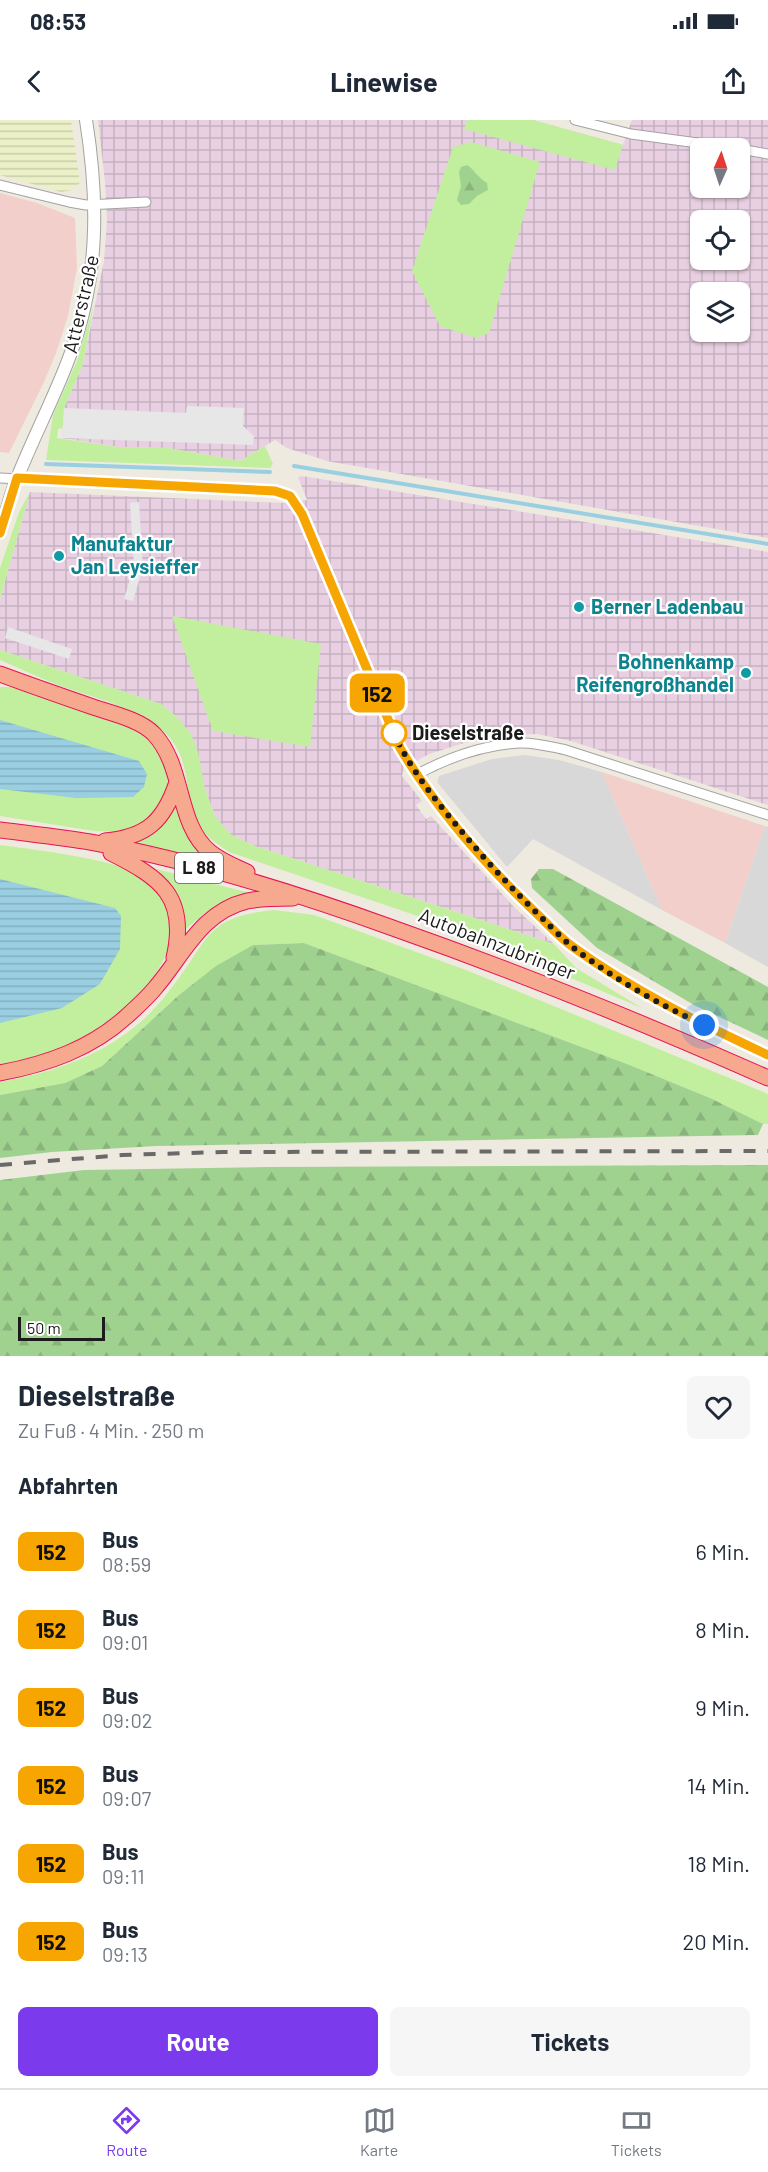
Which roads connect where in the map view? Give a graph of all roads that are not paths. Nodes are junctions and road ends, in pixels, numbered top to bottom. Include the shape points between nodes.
1 (86, 120) edge
2 (575, 120) edge
3 (690, 142) edge
4 (750, 151) edge
5 (768, 154) edge
6 (0, 185) edge
7 (146, 202) dead end
8 (96, 204) junction
9 (0, 478) edge
10 (17, 478) junction
11 (0, 532) edge
12 (2, 676) edge
13 (416, 775) junction
14 (177, 782) junction
15 (768, 815) edge
16 (0, 830) edge
17 (90, 842) junction
18 (308, 898) junction
19 (172, 964) junction
20 (768, 1055) edge
21 (0, 1072) edge
22 (768, 1078) edge

1 - 8 street, Atterstraße
2 - 3 street via 631,134
4 - 5 street
6 - 8 street via 69,202
7 - 8 street
8 - 10 street, Atterstraße via 94,250 80,324
9 - 10 street
10 - 11 street, Atterstraße
10 - 13 street via 290,496 302,514 400,748
12 - 14 highway via 129,719 152,732 167,750
13 - 15 street via 438,763 487,748 535,744 566,750
13 - 20 street via 507,884 571,945 683,1016
14 - 17 highway via 170,802 145,831 123,839
14 - 18 highway via 187,814 208,851 224,862
16 - 17 highway, L 88
17 - 18 highway, L 88
17 - 19 highway via 143,869 171,899 178,938
18 - 19 highway via 247,901 228,909 196,933
18 - 22 highway, Autobahnzubringer / L 88 via 585,1000
19 - 21 highway via 127,1017 100,1037 66,1055

